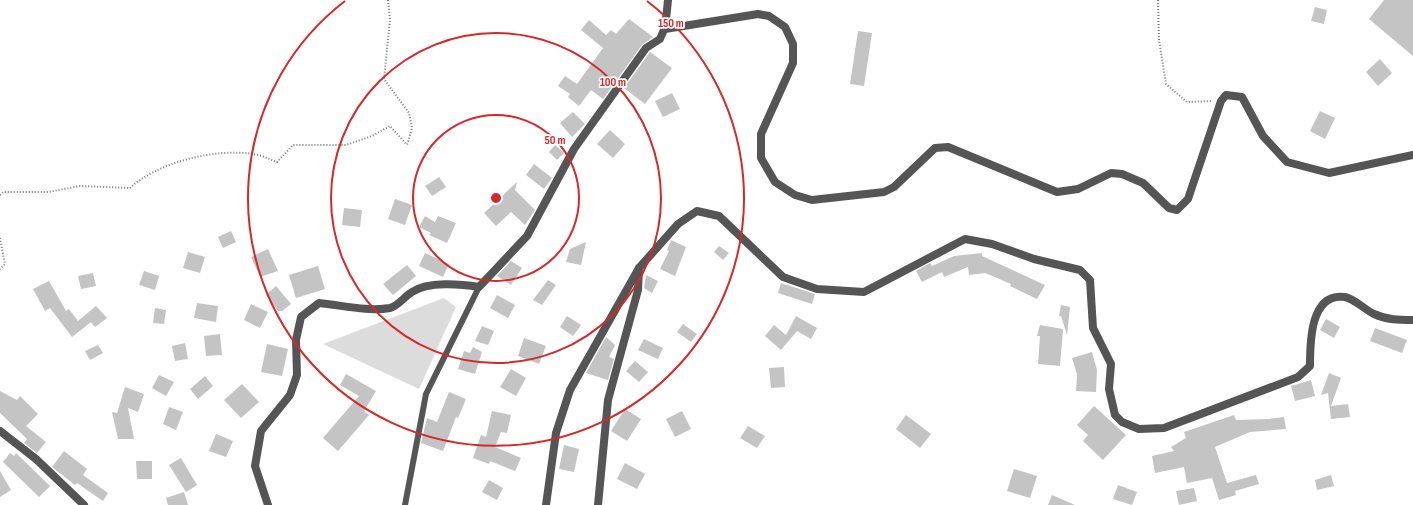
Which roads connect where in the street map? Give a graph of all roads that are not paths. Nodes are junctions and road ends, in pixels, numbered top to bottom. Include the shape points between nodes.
1 (668, 0) edge
2 (674, 0) edge
3 (665, 29) junction
4 (1413, 155) edge
5 (638, 268) junction
6 (479, 287) junction
7 (1413, 320) edge
8 (0, 431) edge
9 (84, 505) edge
10 (268, 505) edge
11 (405, 505) edge
12 (546, 505) edge
13 (598, 505) edge

1 - 3 street
2 - 3 street
3 - 4 street via 758,14 769,16 785,27 793,44 793,63 761,134 760,158 775,182 795,195 812,200 884,192 894,188 935,148 948,147 1057,192 1078,190 1111,173 1122,174 1143,183 1169,208 1177,210 1188,199 1226,95 1242,97 1263,136 1287,162 1328,172
3 - 6 street via 660,39 646,48 593,119 527,236
5 - 7 street via 678,224 697,211 719,216 783,277 816,289 864,292 965,239 992,244 1034,259 1080,270 1090,280 1093,328 1111,364 1109,389 1115,415 1122,422 1140,429 1164,428 1298,377 1310,366 1310,349 1317,310 1329,299 1345,297 1374,315 1393,321
5 - 12 street via 570,390 556,433
5 - 13 street via 638,290 608,400
6 - 10 street via 456,284 432,286 414,291 392,308 319,303 301,317 296,340 297,375 290,395 261,431 255,466
6 - 11 lane via 426,394
8 - 9 street via 36,459

